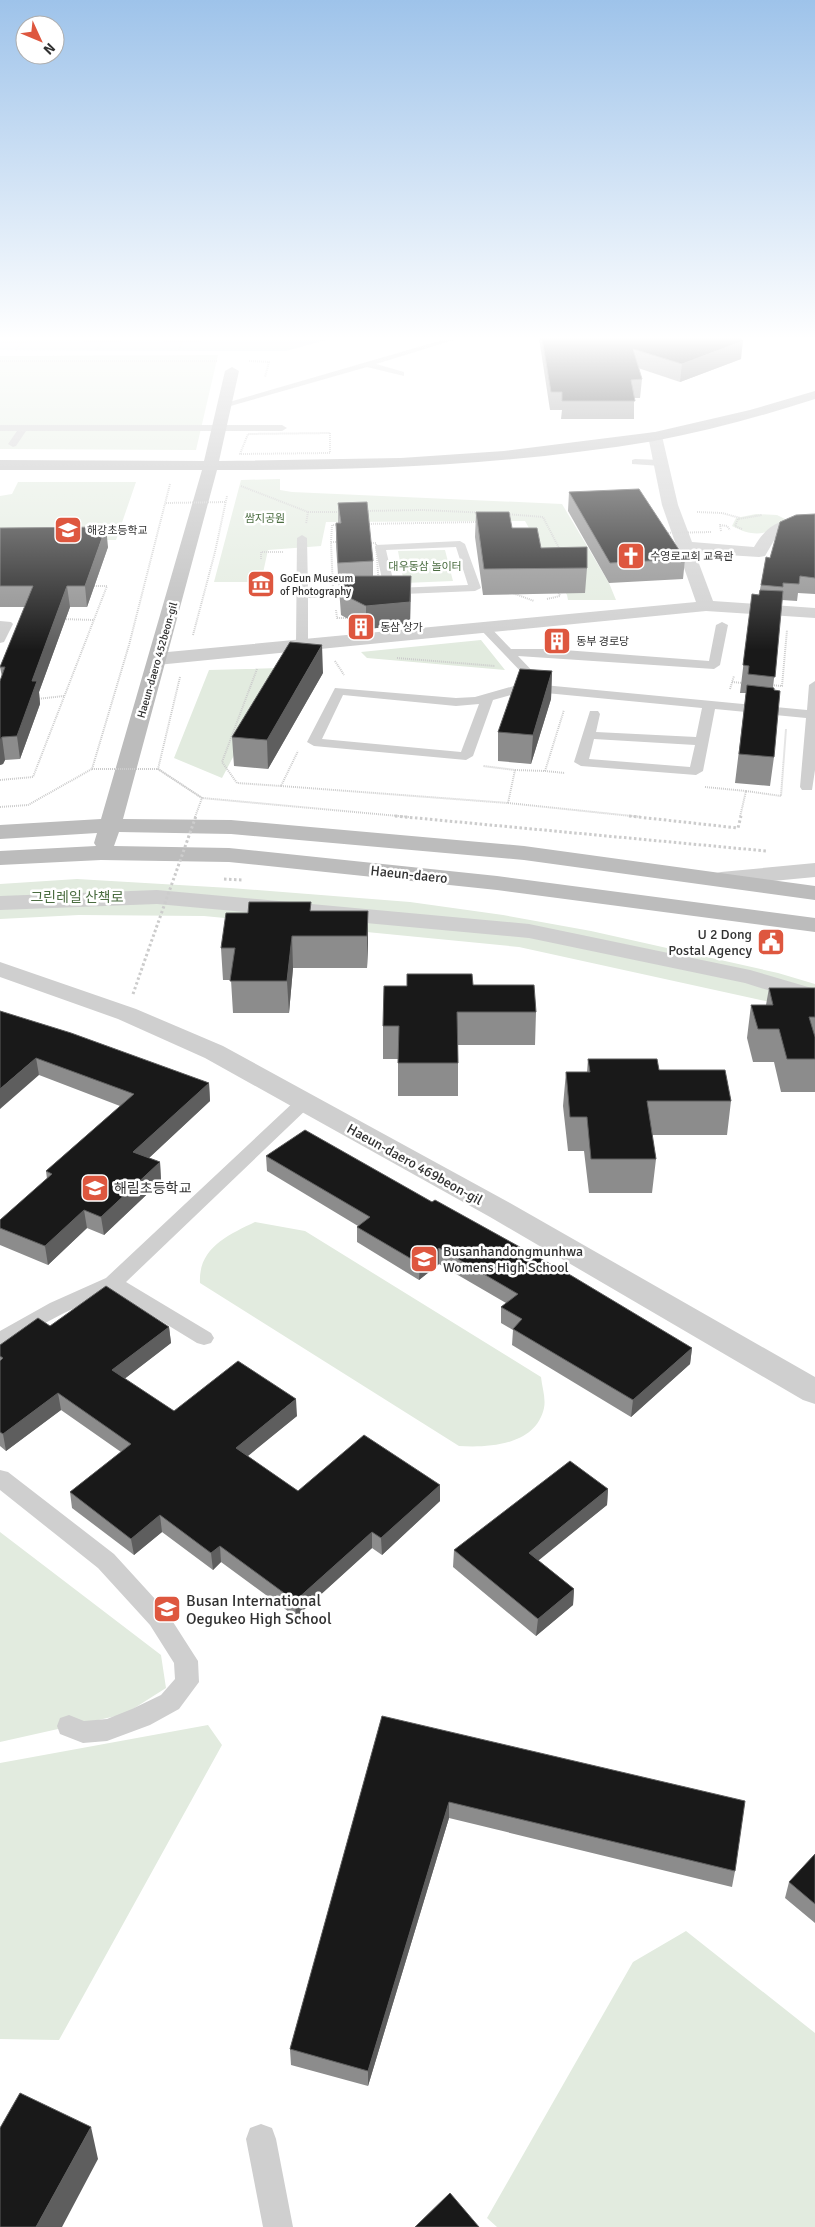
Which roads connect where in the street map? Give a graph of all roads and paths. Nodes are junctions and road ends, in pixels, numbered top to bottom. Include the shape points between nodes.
1 (216, 443) edge
2 (602, 443) edge
3 (656, 443) edge
4 (635, 462) dead end
5 (661, 463) junction
6 (0, 466) edge
7 (211, 466) junction
8 (171, 482) dead end
9 (238, 485) dead end
10 (228, 489) dead end
11 (226, 502) junction
12 (166, 503) junction
13 (308, 512) junction
14 (347, 512) edge
15 (356, 512) edge
16 (692, 512) dead end
17 (494, 513) edge
18 (503, 514) edge
19 (741, 518) dead end
20 (815, 523) edge
21 (728, 530) dead end
22 (721, 531) dead end
23 (304, 532) joint
24 (710, 532) dead end
25 (664, 533) edge
26 (686, 547) junction
27 (560, 550) edge
28 (286, 552) dead end
29 (261, 559) dead end
30 (88, 586) edge
31 (379, 587) joint
32 (390, 592) junction
33 (302, 595) junction
34 (706, 606) junction
35 (815, 613) edge
36 (54, 618) edge
37 (94, 620) junction
38 (788, 622) dead end
39 (0, 624) edge
40 (722, 625) dead end
41 (484, 627) junction
42 (0, 639) edge
43 (190, 644) dead end
44 (302, 645) junction
45 (507, 652) junction
46 (342, 658) dead end
47 (395, 658) dead end
48 (158, 659) junction
49 (499, 667) dead end
50 (257, 668) dead end
51 (186, 673) dead end
52 (349, 682) dead end
53 (732, 682) dead end
54 (748, 684) edge
55 (765, 684) edge
56 (815, 685) edge
57 (525, 687) junction
58 (64, 696) junction
59 (488, 698) dead end
60 (37, 699) edge
61 (709, 705) junction
62 (565, 706) dead end
63 (594, 714) dead end
64 (814, 715) edge
65 (786, 728) dead end
66 (588, 735) junction
67 (701, 741) junction
68 (298, 751) dead end
69 (483, 766) dead end
70 (158, 768) junction
71 (92, 769) junction
72 (515, 770) junction
73 (545, 771) junction
74 (574, 774) dead end
75 (0, 780) edge
76 (281, 786) junction
77 (698, 786) dead end
78 (808, 787) dead end
79 (746, 791) junction
80 (202, 798) junction
81 (508, 803) junction
82 (0, 806) edge
83 (111, 825) junction
84 (0, 832) edge
85 (766, 851) dead end
86 (101, 854) junction
87 (0, 858) edge
88 (815, 870) edge
89 (722, 879) junction
90 (815, 893) edge
91 (0, 903) edge
92 (815, 925) edge
93 (0, 969) edge
94 (815, 997) edge
95 (127, 1014) junction
96 (303, 1103) junction
97 (113, 1283) junction
98 (204, 1338) dead end
99 (0, 1340) edge
100 (815, 1392) edge
101 (0, 1478) edge
102 (69, 1726) dead end
103 (262, 2139) dead end
104 (278, 2227) edge

1 - 7 main road, Haeun-daero 452beon-gil
2 - 7 main road via 504,456 402,463
3 - 5 street
4 - 5 lane
5 - 26 street via 670,505
6 - 7 main road
7 - 48 main road, Haeun-daero 452beon-gil
8 - 12 path
9 - 13 path
10 - 11 path
11 - 12 path, bridge
11 - 43 path
12 - 71 path
13 - 14 path
13 - 23 path
15 - 17 path
16 - 19 path via 722,513
18 - 27 path via 543,517
20 - 26 street via 791,524 770,534 759,552
21 - 22 path via 728,526 720,525
23 - 33 lane
24 - 25 path, bridge
26 - 34 street
28 - 29 path via 261,552
30 - 37 path via 107,586
31 - 31 path via 333,589 330,542 376,543
32 - 32 lane via 475,588 460,544 380,547
32 - 33 lane
33 - 44 lane
34 - 35 street
34 - 41 street
36 - 37 path
37 - 58 path
38 - 55 path via 782,686
39 - 42 lane via 7,624
40 - 45 lane via 714,665
41 - 44 street
41 - 45 lane
44 - 48 street
45 - 57 lane via 532,677
46 - 52 path via 334,660
47 - 49 path
48 - 83 main road, Haeun-daero 452beon-gil
50 - 76 path via 222,762 237,782
51 - 70 path via 179,678
53 - 54 path
56 - 64 lane
57 - 59 lane via 476,701 456,702 339,691 314,742 466,756
57 - 61 lane
58 - 60 path
58 - 75 path via 33,777
61 - 64 lane
61 - 67 lane
62 - 73 path
63 - 66 lane
64 - 78 lane
65 - 79 path via 781,796
66 - 67 lane
66 - 67 lane via 581,762 696,771
68 - 76 path
69 - 72 path
70 - 71 path, bridge
70 - 80 path
71 - 82 path via 28,805
72 - 73 path
72 - 81 path
73 - 74 path
76 - 81 path
77 - 79 path
79 - 81 path via 738,828
80 - 85 path
80 - 95 path, bridge
83 - 84 main road
83 - 86 main road, Haeun-daero 452beon-gil
83 - 89 main road via 336,835 524,853
86 - 87 main road, Haeun-daero
86 - 92 main road, Haeun-daero via 229,856 497,883
88 - 89 street
89 - 90 main road
91 - 94 street via 157,897 529,931 750,977
93 - 95 street, Haeun-daero 469beon-gil
95 - 96 street, Haeun-daero 469beon-gil via 214,1052
96 - 97 lane
96 - 100 street, Haeun-daero 469beon-gil via 500,1210
97 - 98 lane
97 - 99 lane via 57,1308
101 - 102 lane via 106,1561 158,1618 186,1661 186,1682 170,1702 141,1718 107,1730 83,1732
103 - 104 lane

